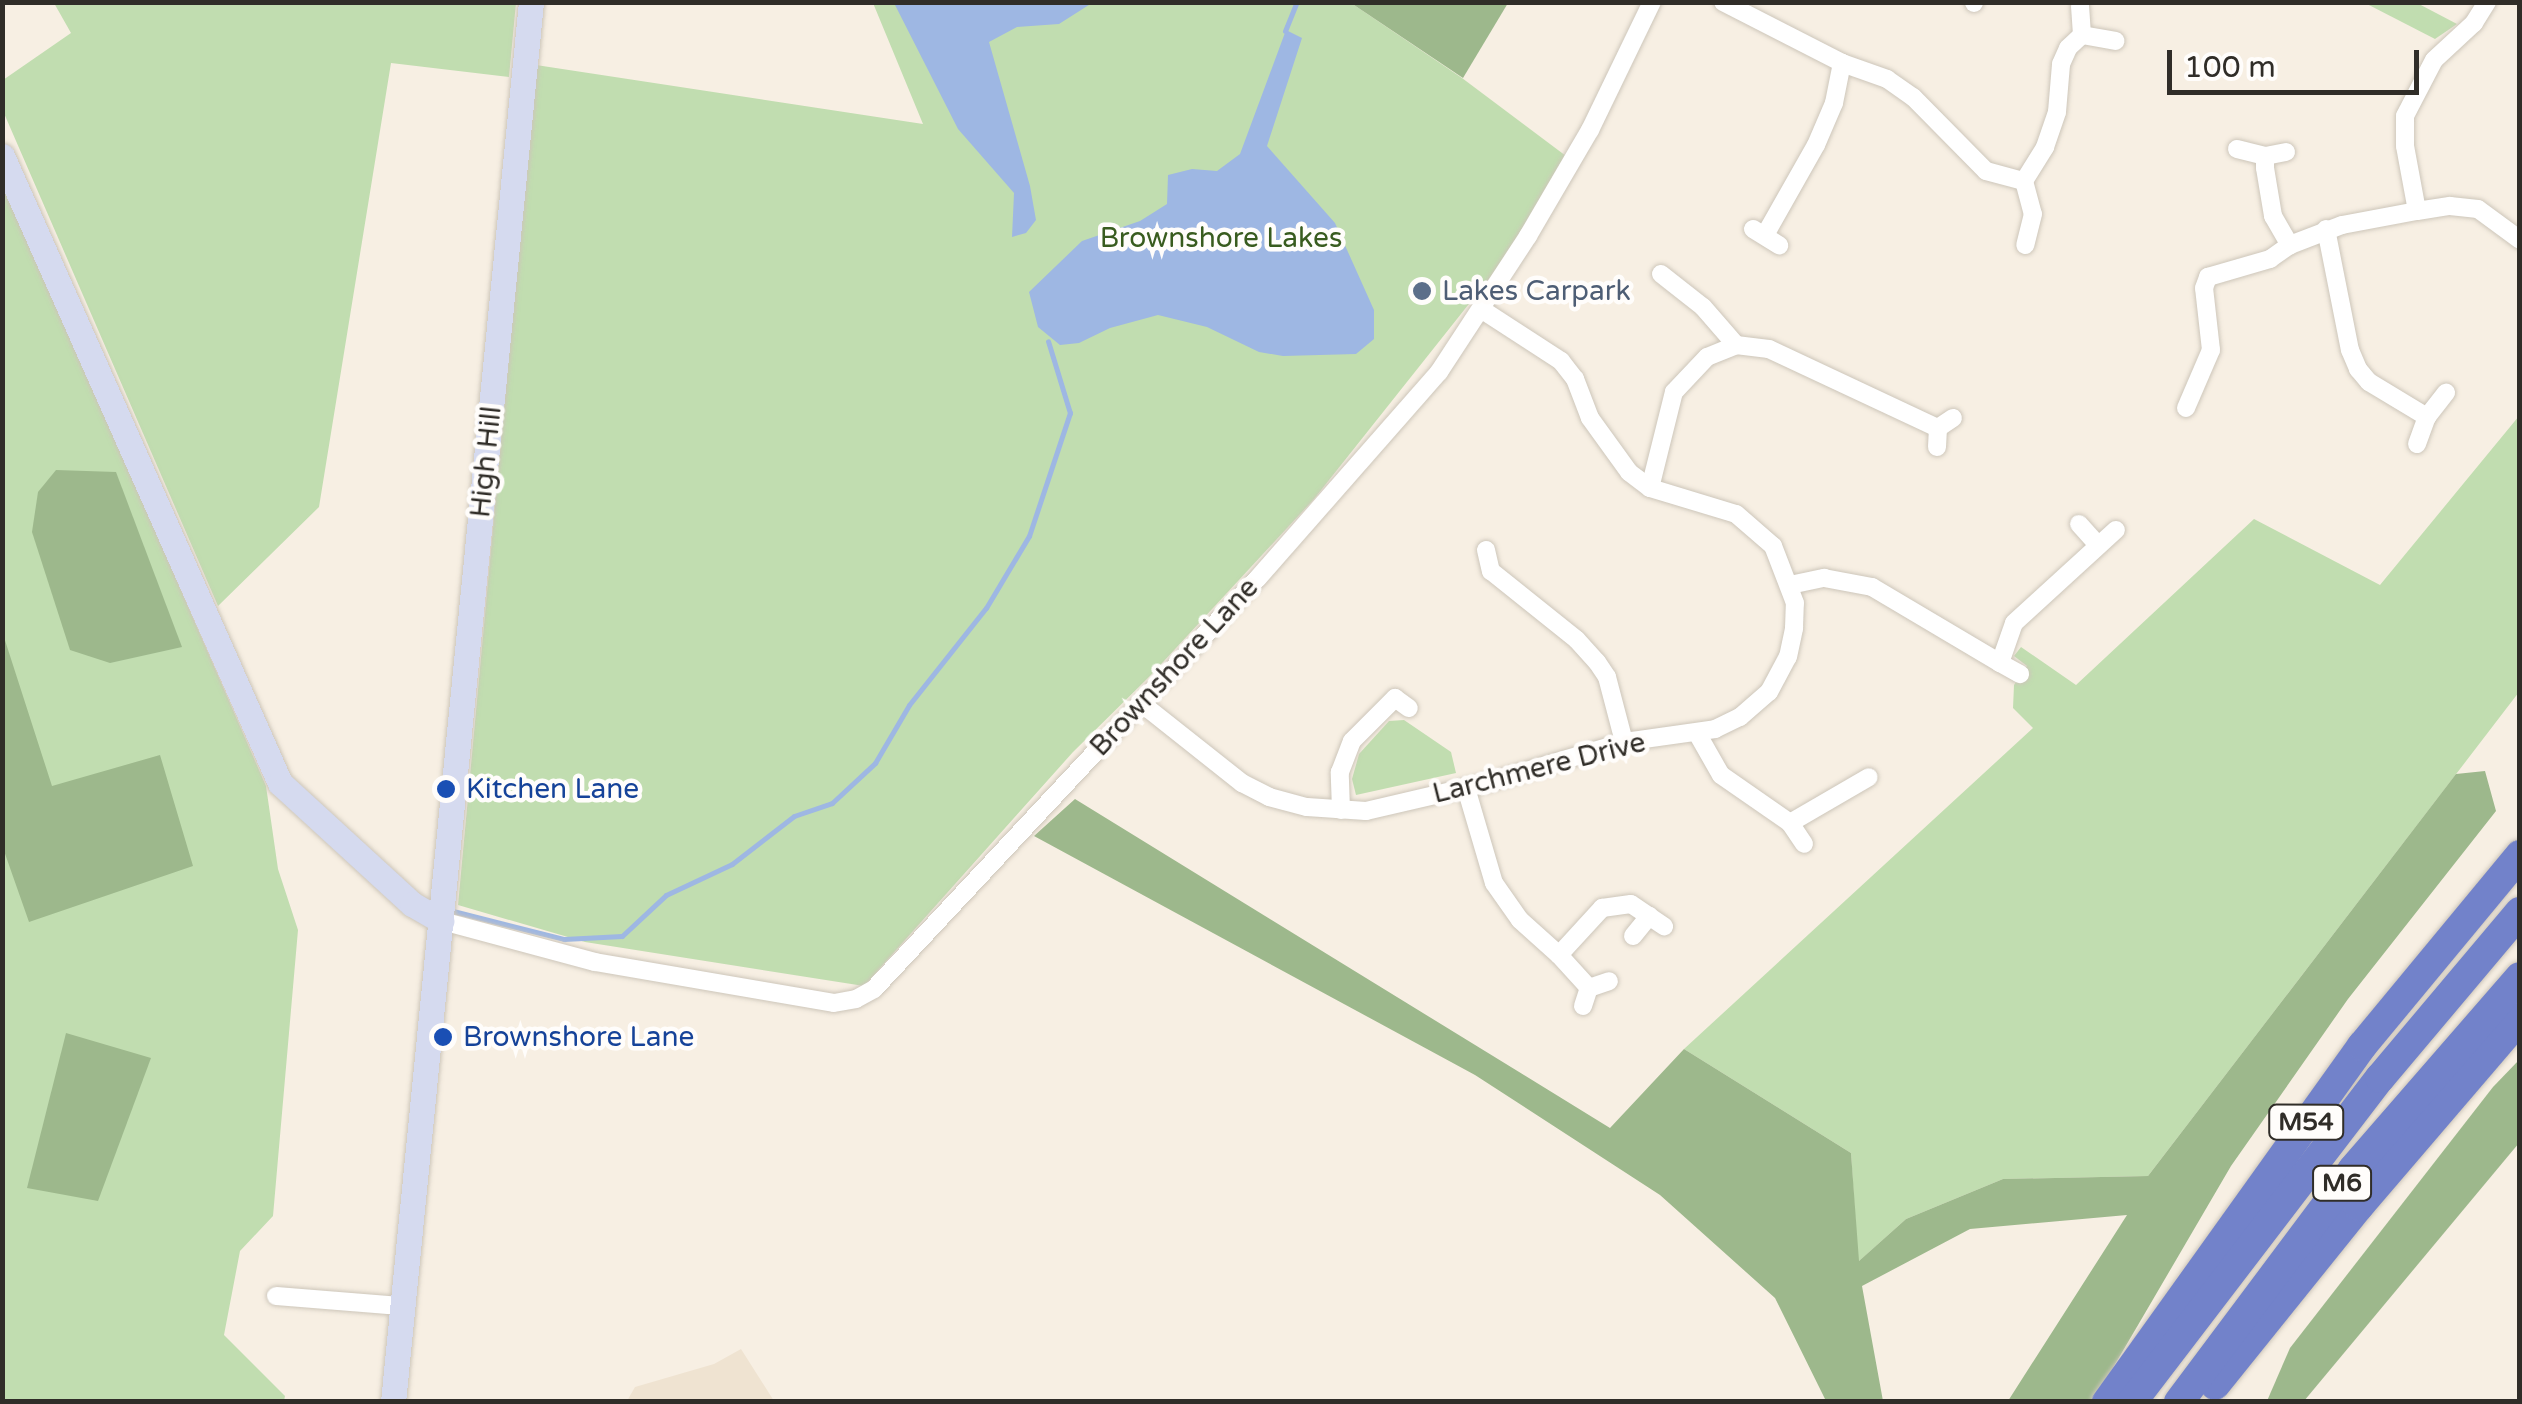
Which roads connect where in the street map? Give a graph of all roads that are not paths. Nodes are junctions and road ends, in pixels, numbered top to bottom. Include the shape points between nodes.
1 (531, 2) edge
2 (1652, 2) edge
3 (1724, 2) edge
4 (2487, 2) edge
5 (2080, 6) dead end
6 (2082, 35) junction
7 (2115, 41) dead end
8 (1842, 63) junction
9 (2237, 149) dead end
10 (2286, 152) dead end
11 (2, 156) edge
12 (2266, 156) junction
13 (2024, 181) junction
14 (2416, 211) junction
15 (2326, 230) junction
16 (1766, 236) dead end
17 (2520, 240) edge
18 (2025, 245) dead end
19 (2290, 245) junction
20 (1661, 274) dead end
21 (1481, 308) junction
22 (1736, 346) junction
23 (2446, 392) dead end
24 (2186, 408) dead end
25 (2427, 417) junction
26 (1943, 431) dead end
27 (2417, 444) dead end
28 (1650, 488) junction
29 (2079, 524) dead end
30 (2116, 530) dead end
31 (2098, 544) junction
32 (1486, 550) dead end
33 (1491, 571) junction
34 (1471, 578) dead end
35 (1790, 585) junction
36 (2000, 663) junction
37 (2020, 674) dead end
38 (1141, 703) junction
39 (1409, 708) dead end
40 (1697, 733) junction
41 (1624, 742) junction
42 (1869, 777) dead end
43 (1466, 788) junction
44 (1340, 810) junction
45 (1790, 822) junction
46 (1804, 844) dead end
47 (2520, 854) edge
48 (2520, 872) edge
49 (2520, 912) edge
50 (442, 922) junction
51 (1632, 936) dead end
52 (1559, 955) junction
53 (2520, 977) edge
54 (1610, 981) dead end
55 (2520, 1018) edge
56 (2380, 1078) junction
57 (276, 1296) dead end
58 (402, 1306) junction
59 (393, 1402) edge
60 (2107, 1402) edge
61 (2132, 1402) edge
62 (2179, 1402) edge
63 (2203, 1402) edge

1 - 50 street, High Hill
2 - 21 street, Brownshore Lane via 1590,130
3 - 8 street
4 - 14 street via 2434,60 2405,116
5 - 6 street
6 - 7 street
6 - 13 street via 2061,64 2057,112
8 - 13 street via 1886,79 1913,98 1986,171
8 - 16 street via 1816,145
9 - 12 street
10 - 12 street
11 - 50 street via 280,782 412,904
12 - 19 street via 2273,216
13 - 18 street via 2034,214
14 - 15 street
14 - 17 street via 2478,209
15 - 19 street
15 - 25 street via 2358,370
19 - 24 street via 2270,259 2208,277 2211,350
20 - 22 street via 1704,306
21 - 28 street, Larchmere Drive via 1561,361 1610,450
21 - 38 street, Brownshore Lane via 1439,372
22 - 26 street via 1769,349
22 - 28 street via 1707,358 1674,392
23 - 25 street
25 - 27 street
28 - 35 street, Larchmere Drive via 1747,521 1774,546
29 - 31 street
30 - 31 street
31 - 36 street via 2014,622
32 - 33 street
33 - 34 street
33 - 41 street via 1597,662
35 - 36 street via 1824,578 1872,588
35 - 40 street, Larchmere Drive via 1794,628 1779,677 1740,717
36 - 37 street
38 - 44 street, Larchmere Drive via 1242,783 1269,797
38 - 50 street, Brownshore Lane via 874,989 856,999 834,1003 595,962
39 - 44 street via 1394,698 1352,741 1340,772
40 - 41 street, Larchmere Drive
40 - 45 street via 1721,775
41 - 43 street, Larchmere Drive
42 - 45 street
43 - 44 street, Larchmere Drive via 1387,807
43 - 52 street via 1494,883 1520,920
45 - 46 street
47 - 60 highway, M54 via 2362,1046
48 - 56 highway via 2426,991
49 - 56 highway, M6
50 - 58 street, High Hill
51 - 52 street via 1656,921 1631,904 1602,908
52 - 54 street via 1586,997
53 - 62 highway, M6 via 2353,1169
55 - 63 highway
56 - 61 highway, M6
57 - 58 street
58 - 59 street, High Hill

